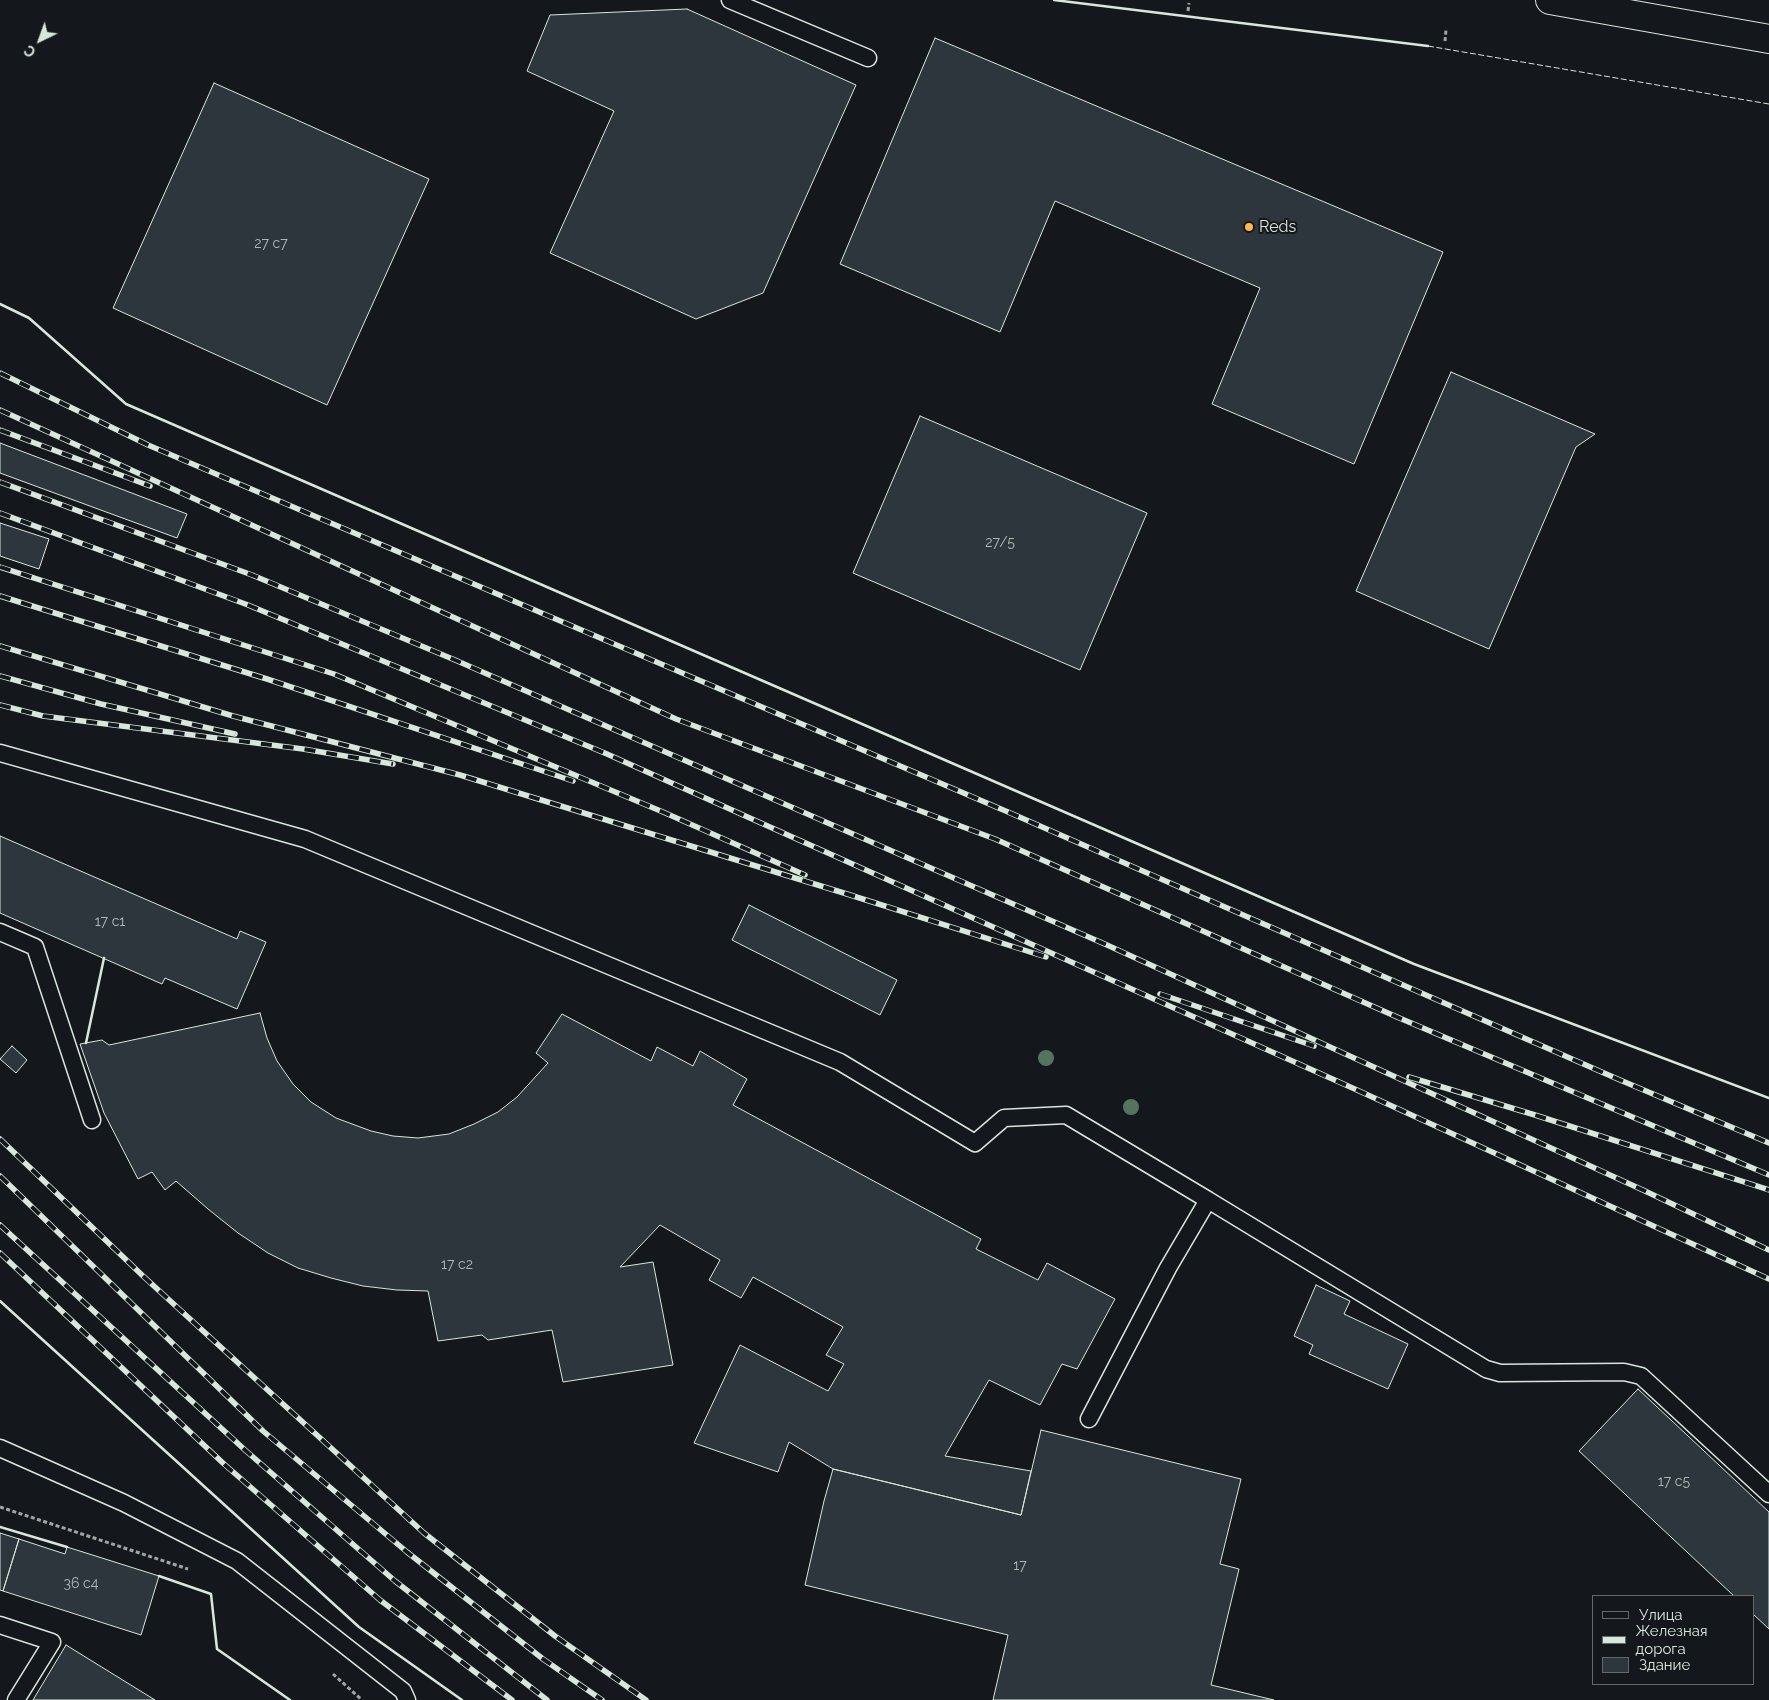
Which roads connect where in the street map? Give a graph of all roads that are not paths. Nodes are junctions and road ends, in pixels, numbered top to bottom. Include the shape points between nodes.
1 (730, 0) edge
2 (1550, 0) edge
3 (1769, 39) edge
4 (868, 58) dead end
5 (0, 753) edge
6 (0, 932) edge
7 (92, 1120) dead end
8 (1208, 1200) junction
9 (1089, 1419) dead end
10 (0, 1448) edge
11 (1769, 1494) edge
12 (0, 1625) edge
13 (16, 1700) edge
14 (407, 1700) edge

1 - 4 lane
2 - 3 main road
5 - 8 lane via 305,839 840,1062 975,1143 1004,1118 1066,1115
6 - 7 lane via 35,947
8 - 9 lane
8 - 11 lane via 1486,1369 1500,1373 1624,1372 1641,1376
10 - 14 lane via 124,1503 237,1561 403,1691
12 - 13 lane via 52,1642

